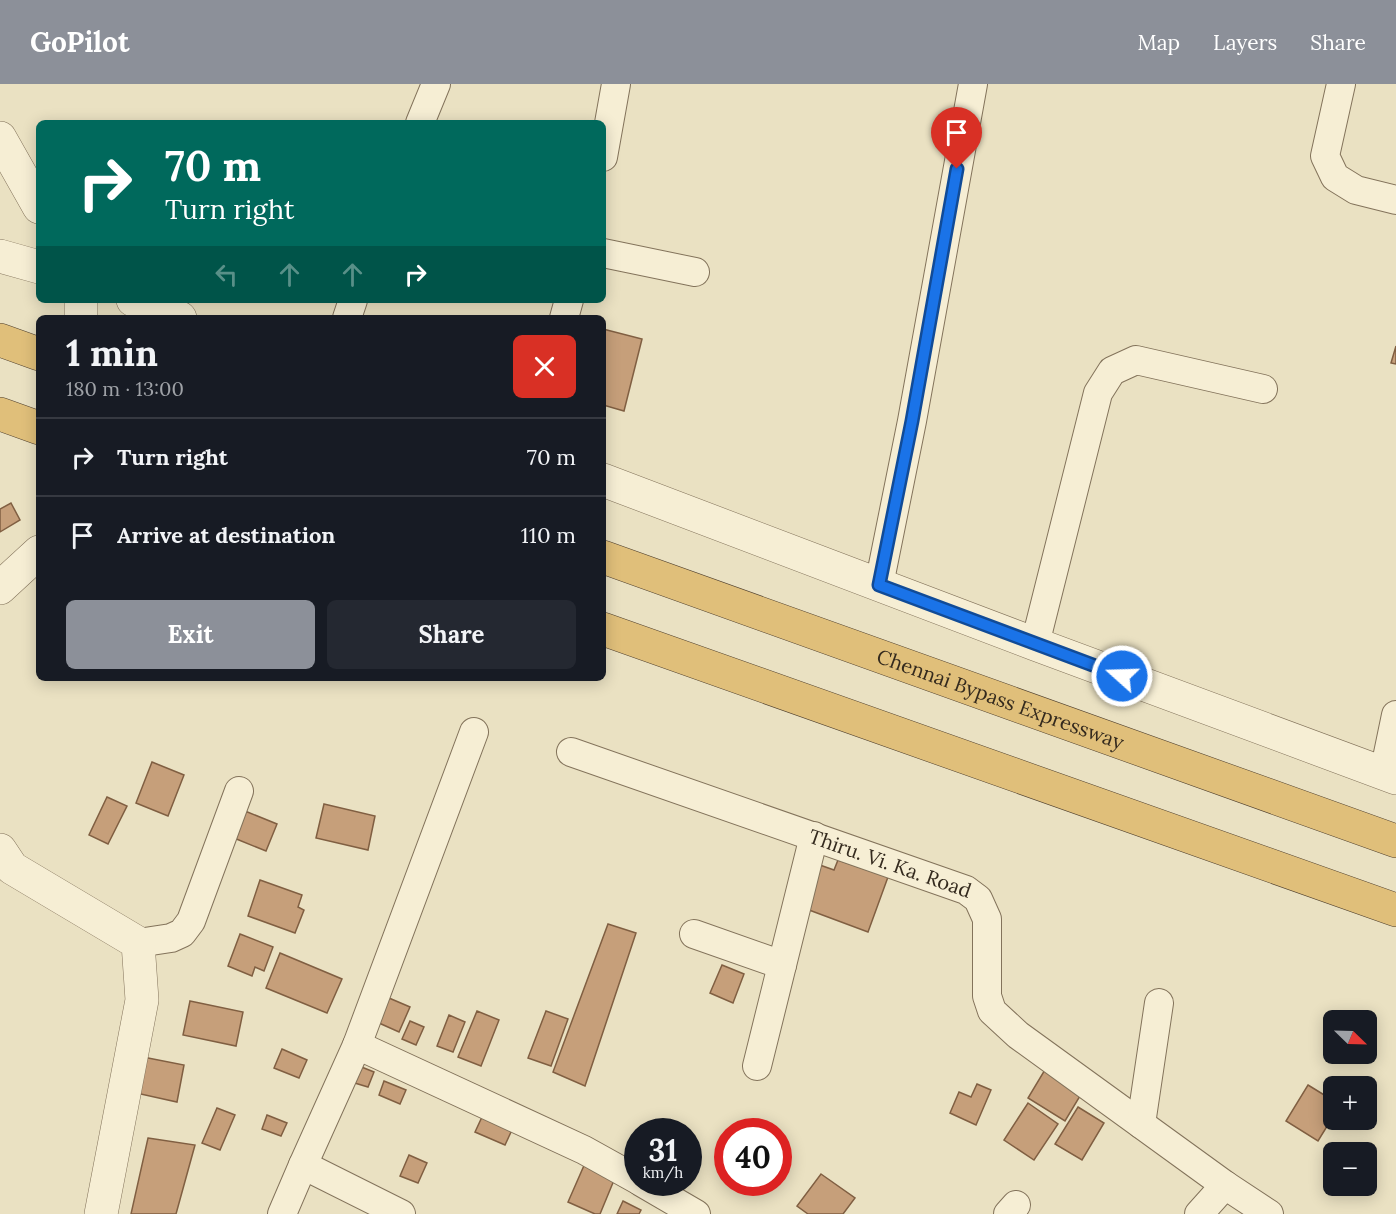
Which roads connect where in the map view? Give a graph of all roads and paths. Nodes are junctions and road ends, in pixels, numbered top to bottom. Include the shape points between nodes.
1 (436, 84) edge
2 (616, 84) edge
3 (973, 84) edge
4 (1341, 84) edge
5 (421, 120) edge
6 (0, 138) edge
7 (606, 140) edge
8 (1396, 200) edge
9 (36, 202) edge
10 (606, 254) edge
11 (0, 256) edge
12 (36, 266) edge
13 (695, 272) dead end
14 (141, 303) edge
15 (172, 315) edge
16 (0, 340) edge
17 (36, 353) edge
18 (1263, 389) dead end
19 (0, 414) edge
20 (36, 427) edge
21 (606, 481) edge
22 (36, 555) edge
23 (606, 558) edge
24 (879, 585) junction
25 (0, 588) edge
26 (606, 630) edge
27 (1035, 644) junction
28 (1396, 715) edge
29 (474, 732) dead end
30 (571, 752) dead end
31 (1390, 775) edge
32 (239, 791) dead end
33 (814, 836) junction
34 (1396, 842) edge
35 (0, 850) edge
36 (1396, 910) edge
37 (694, 934) dead end
38 (138, 943) junction
39 (782, 965) junction
40 (1159, 1003) dead end
41 (357, 1045) junction
42 (757, 1066) dead end
43 (1141, 1124) junction
44 (303, 1165) junction
45 (624, 1173) edge
46 (1225, 1185) junction
47 (665, 1196) edge
48 (101, 1214) edge
49 (282, 1214) edge
50 (401, 1214) edge
51 (696, 1214) edge
52 (1199, 1214) edge
53 (1269, 1214) edge

1 - 5 street
2 - 7 street
3 - 24 street
4 - 8 street via 1324,156 1335,177 1356,190
6 - 9 street
10 - 13 street
11 - 12 street
14 - 15 street
16 - 17 highway
18 - 27 street via 1136,360 1112,371 1098,393
19 - 20 highway
21 - 24 street
22 - 25 street
23 - 34 highway, Chennai Bypass Expressway
24 - 27 street
26 - 36 highway
27 - 31 street
28 - 31 street
29 - 41 street
30 - 33 street, Thiru. Vi. Ka. Road
32 - 38 street via 191,921 171,939
33 - 39 street
33 - 43 street, Thiru. Vi. Ka. Road via 952,884 978,899 987,919 987,996 992,1011 1018,1035
35 - 38 street via 12,868
37 - 39 street
38 - 48 street via 142,1000
39 - 42 street
40 - 43 street
41 - 44 street
41 - 45 street via 584,1150
43 - 46 street, Thiru. Vi. Ka. Road
44 - 49 street
44 - 50 street
46 - 52 street
46 - 53 street, Thiru. Vi. Ka. Road
47 - 51 street

